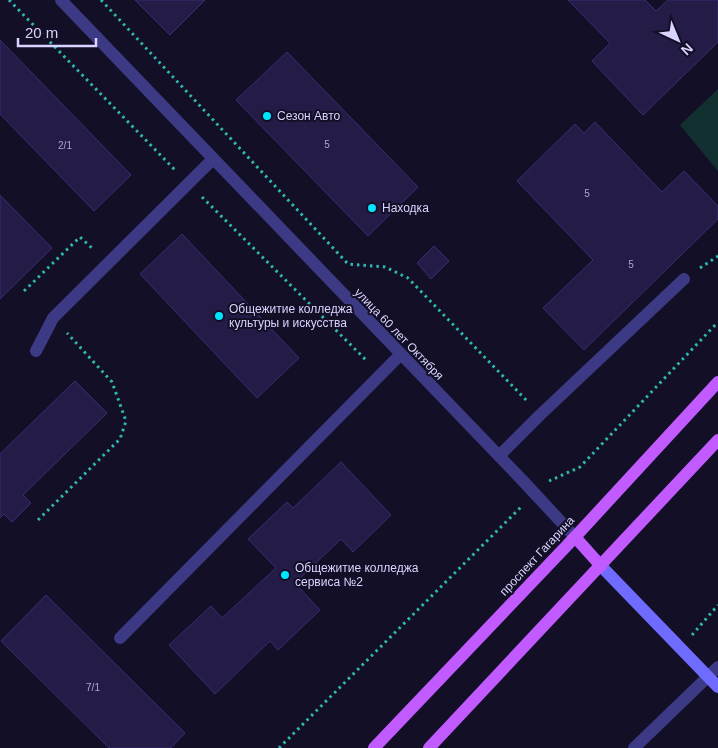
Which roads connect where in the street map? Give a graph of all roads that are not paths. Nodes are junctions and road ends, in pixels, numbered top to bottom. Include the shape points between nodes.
1 (60, 0) edge
2 (213, 159) junction
3 (684, 279) dead end
4 (36, 351) dead end
5 (400, 355) junction
6 (718, 382) edge
7 (718, 440) edge
8 (499, 456) junction
9 (574, 537) junction
10 (601, 566) junction
11 (120, 638) dead end
12 (718, 667) edge
13 (708, 676) junction
14 (718, 687) edge
15 (374, 748) edge
16 (429, 748) edge
17 (634, 748) edge

1 - 2 street, улица 60 лет Октября
2 - 4 street via 52,318
2 - 5 street, улица 60 лет Октября
3 - 8 street
5 - 8 street, улица 60 лет Октября
5 - 11 street
6 - 9 main road, проспект Гагарина
7 - 10 main road
8 - 9 street, улица 60 лет Октября
9 - 10 main road, улица 60 лет Октября
9 - 15 main road, проспект Гагарина
10 - 13 main road, улица 60 лет Октября
10 - 16 main road
12 - 13 street
13 - 14 main road, улица 60 лет Октября
13 - 17 street

